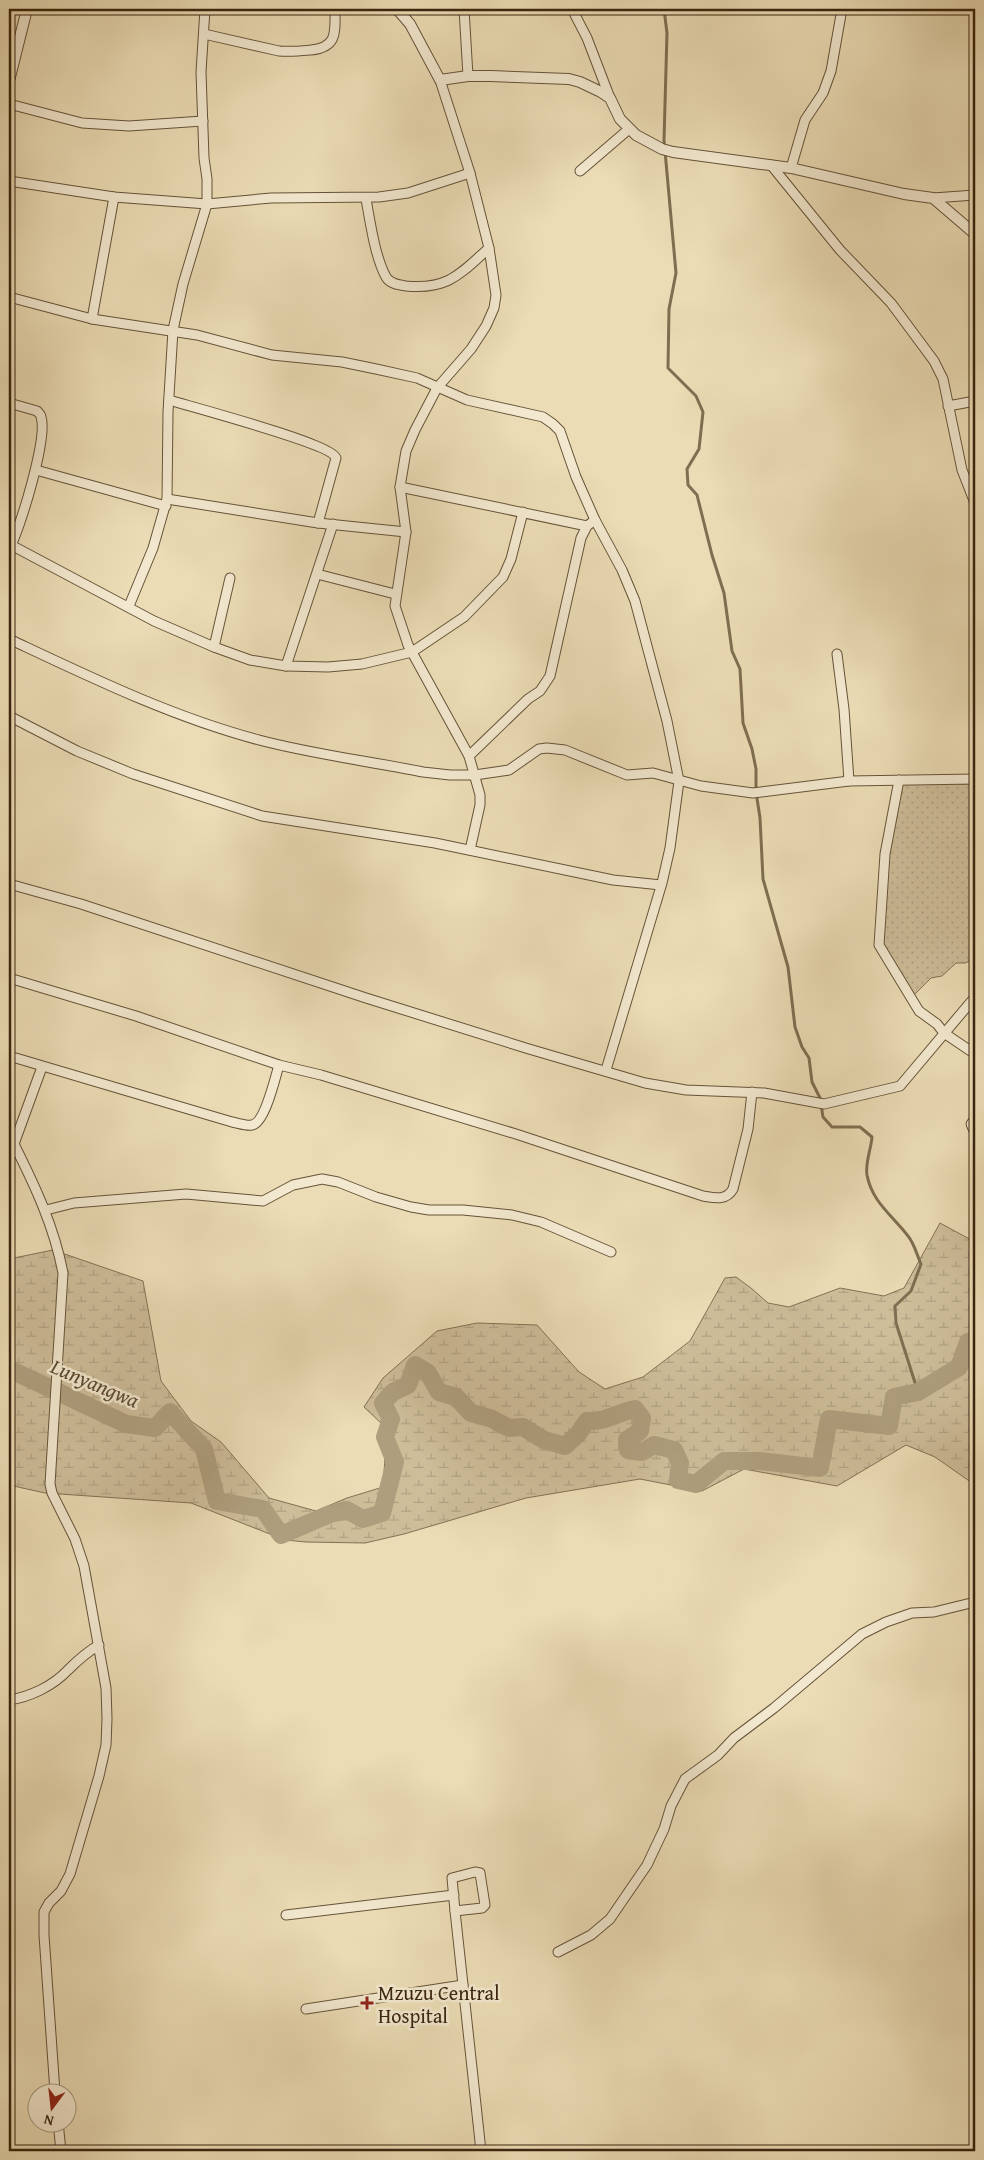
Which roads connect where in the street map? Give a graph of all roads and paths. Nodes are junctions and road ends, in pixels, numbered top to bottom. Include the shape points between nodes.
1 (27, 9) edge
2 (205, 9) edge
3 (335, 9) edge
4 (397, 9) edge
5 (464, 9) edge
6 (572, 9) edge
7 (842, 9) edge
8 (204, 34) junction
9 (11, 57) edge
10 (468, 76) junction
11 (440, 80) junction
12 (9, 81) edge
13 (610, 98) junction
14 (9, 104) edge
15 (203, 121) junction
16 (629, 129) junction
17 (771, 165) junction
18 (790, 168) junction
19 (580, 171) dead end
20 (470, 173) junction
21 (9, 182) edge
22 (975, 195) edge
23 (114, 198) junction
24 (933, 198) junction
25 (366, 199) junction
26 (206, 204) junction
27 (975, 234) edge
28 (489, 248) junction
29 (9, 297) edge
30 (92, 319) junction
31 (173, 330) junction
32 (437, 388) junction
33 (169, 400) junction
34 (975, 401) edge
35 (9, 403) edge
36 (948, 406) junction
37 (36, 470) junction
38 (400, 487) junction
39 (975, 502) edge
40 (166, 503) junction
41 (523, 512) junction
42 (595, 520) junction
43 (318, 522) junction
44 (333, 524) junction
45 (587, 526) junction
46 (406, 532) junction
47 (10, 547) edge
48 (317, 574) junction
49 (230, 578) dead end
50 (395, 594) junction
51 (129, 606) junction
52 (9, 639) edge
53 (214, 647) junction
54 (412, 652) junction
55 (837, 654) dead end
56 (286, 666) junction
57 (9, 716) edge
58 (469, 756) junction
59 (475, 775) junction
60 (975, 779) edge
61 (899, 780) junction
62 (679, 781) junction
63 (849, 781) junction
64 (470, 850) junction
65 (9, 884) edge
66 (661, 885) junction
67 (9, 978) edge
68 (975, 997) edge
69 (944, 1033) junction
70 (975, 1054) edge
71 (9, 1056) edge
72 (279, 1065) junction
73 (42, 1067) junction
74 (606, 1070) junction
75 (752, 1092) junction
76 (975, 1120) edge
77 (975, 1133) edge
78 (11, 1145) edge
79 (46, 1210) junction
80 (611, 1252) dead end
81 (975, 1602) edge
82 (99, 1645) junction
83 (9, 1700) edge
84 (454, 1895) junction
85 (455, 1911) junction
86 (286, 1914) dead end
87 (558, 1952) dead end
88 (463, 1985) junction
89 (306, 2009) dead end
90 (54, 2082) edge
91 (59, 2132) edge
92 (61, 2151) edge
93 (481, 2151) edge

1 - 9 street
2 - 8 street
3 - 8 street via 332,38 322,48 279,51
4 - 11 street via 410,24
5 - 10 street
6 - 13 street via 588,38
7 - 18 street via 831,71 823,93 806,120
8 - 15 street via 201,72
9 - 12 street
10 - 11 street
10 - 13 street via 569,79 595,88
11 - 20 street
13 - 16 street
14 - 15 street via 82,123 129,126
15 - 26 street
16 - 17 street via 673,152
16 - 19 street
17 - 18 street
17 - 36 street via 840,250 914,332 943,380
18 - 24 street
20 - 25 street via 408,193
20 - 28 street
21 - 23 street
22 - 24 street
23 - 26 street
23 - 30 street
24 - 27 street
25 - 26 street via 271,198
25 - 28 street via 380,260 387,278 399,285 433,287 448,282
26 - 31 street
28 - 32 street via 496,295 494,308 471,349
29 - 30 street
30 - 31 street
31 - 32 street via 272,355 342,362 417,378
31 - 33 street
32 - 38 street via 406,451
32 - 42 street via 467,400 542,417 553,424 560,431
33 - 40 street
33 - 43 street via 332,452 336,458
34 - 36 street
35 - 37 street via 37,410 42,417
36 - 39 street via 962,470
37 - 40 street
37 - 47 street
38 - 41 street
38 - 46 street
40 - 43 street
40 - 51 street via 153,548
41 - 45 street
41 - 54 street via 511,559 503,576 464,617
42 - 45 street
42 - 62 street via 635,601
43 - 44 street
44 - 46 street
44 - 48 street
45 - 58 street via 581,538 550,676 540,691
46 - 50 street
47 - 51 street
48 - 50 street
48 - 56 street
49 - 53 street
50 - 54 street via 398,620
51 - 53 street via 154,621
52 - 59 street via 116,689 258,740 423,772
53 - 56 street via 250,660
54 - 56 street via 362,664
54 - 58 street
55 - 63 street
57 - 64 street via 77,751 133,774 244,811 293,822
58 - 59 street
59 - 62 street via 509,770 538,749 547,748 565,750 627,775 653,774
59 - 64 street via 480,805
60 - 61 street
61 - 63 street
61 - 69 street via 885,854 879,945 919,1011
62 - 63 street via 757,793
62 - 66 street via 670,848
64 - 66 street via 613,880
65 - 74 street via 81,904 529,1049
66 - 74 street
67 - 72 street via 136,1016
68 - 69 street
69 - 70 street
69 - 75 street via 900,1086 821,1104
71 - 73 street
72 - 73 street via 263,1116 252,1125
72 - 75 street via 516,1134 698,1195 720,1198 733,1189 748,1129
73 - 78 street
74 - 75 street via 686,1090
76 - 77 street via 971,1124
78 - 79 street
79 - 80 street via 74,1202 186,1194 263,1201 293,1186 322,1180 338,1182 411,1207 512,1215 541,1222
79 - 82 street via 63,1273 50,1484 84,1566
81 - 87 street via 934,1612 912,1613 862,1634 734,1738 718,1755 686,1779 647,1864 610,1919 591,1935
82 - 83 street via 54,1682 26,1697
82 - 90 street via 106,1688 106,1745 70,1874 44,1912
84 - 85 street
84 - 85 street via 453,1877 480,1873 485,1906
84 - 86 street
85 - 88 street
88 - 89 street
88 - 93 street
91 - 92 street

